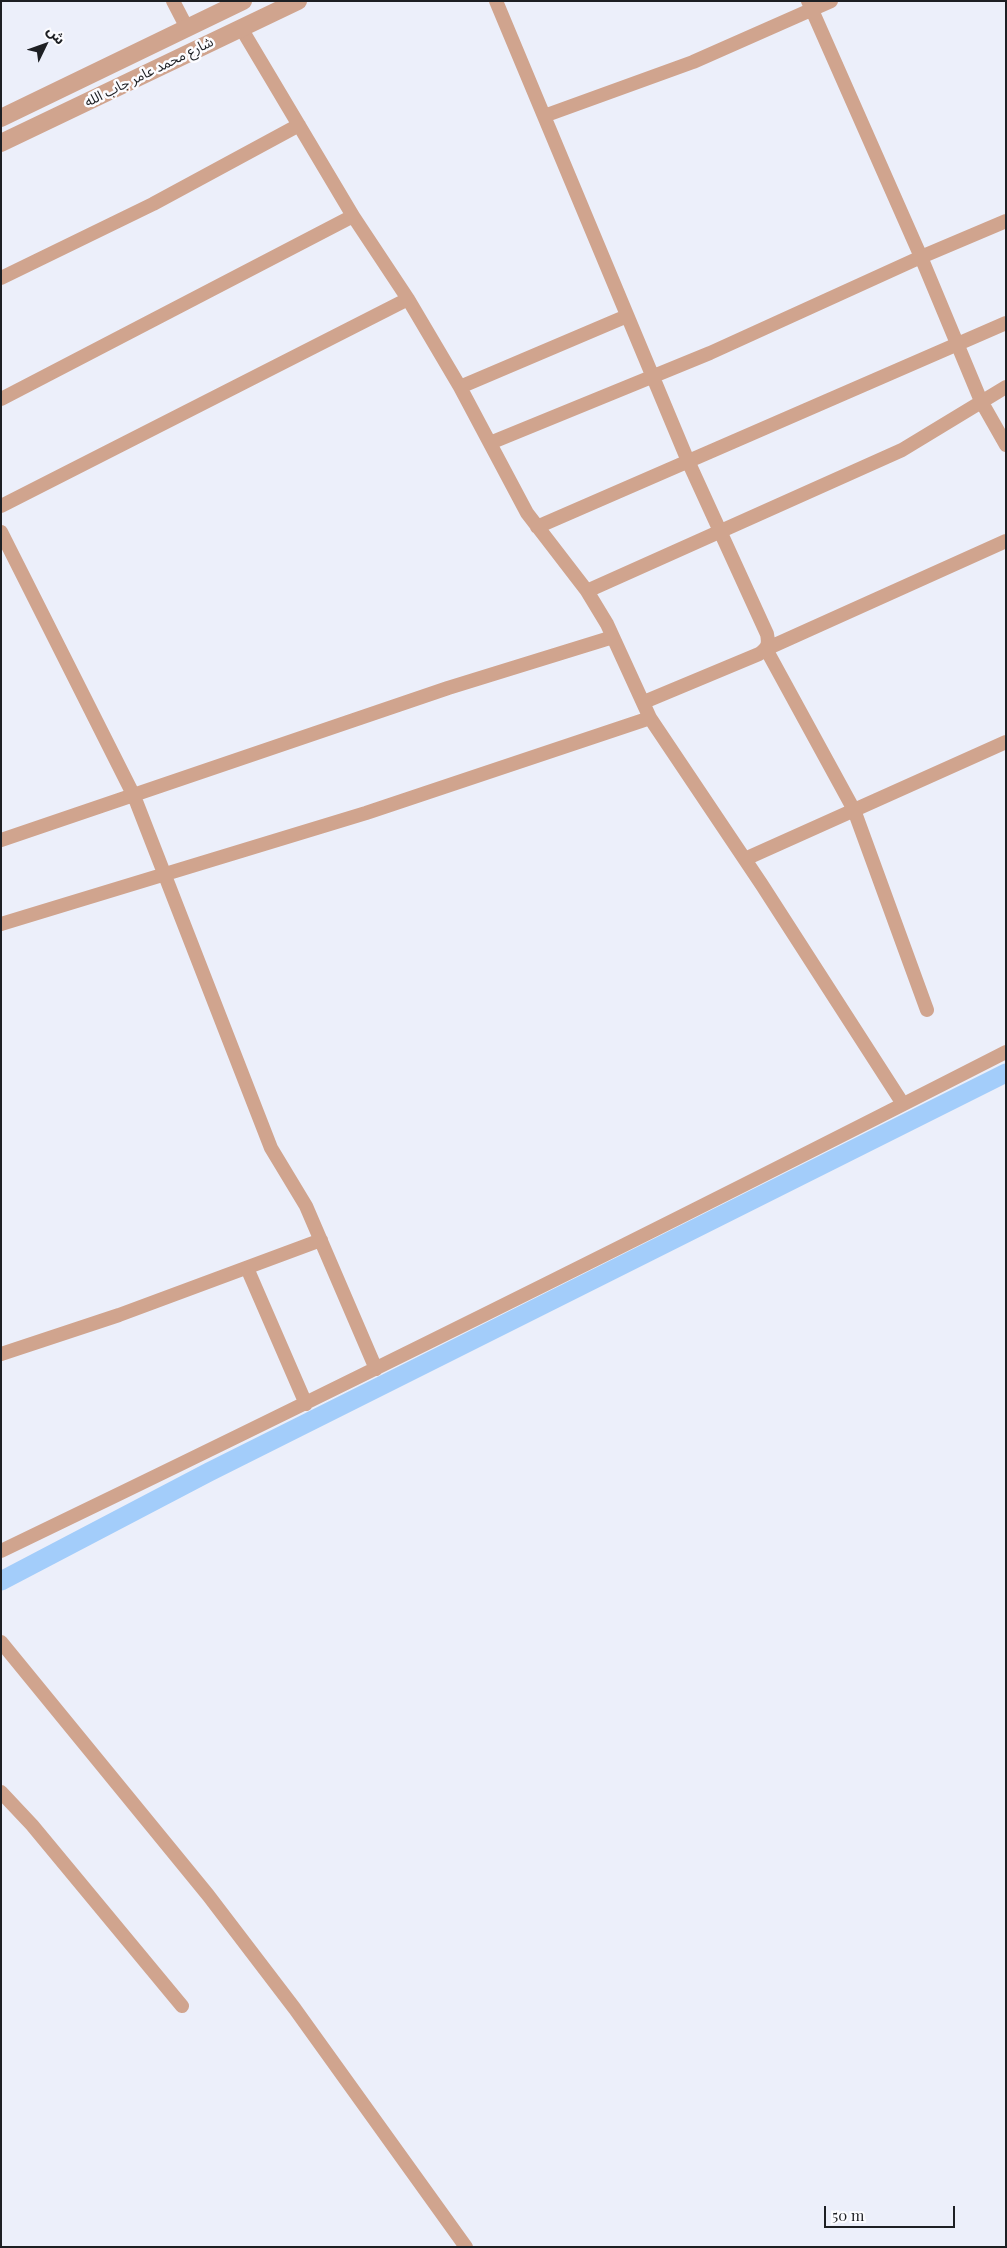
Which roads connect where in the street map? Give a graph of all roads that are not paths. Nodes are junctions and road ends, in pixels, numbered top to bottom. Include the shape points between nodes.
1 (173, 1) edge
2 (243, 1) edge
3 (298, 1) edge
4 (496, 1) edge
5 (831, 1) edge
6 (810, 5) edge
7 (186, 28) junction
8 (241, 28) junction
9 (544, 116) junction
10 (1, 118) edge
11 (299, 125) junction
12 (1, 143) edge
13 (354, 216) junction
14 (1006, 221) edge
15 (921, 257) junction
16 (1, 278) edge
17 (408, 300) junction
18 (627, 316) junction
19 (1006, 323) edge
20 (957, 344) junction
21 (652, 377) junction
22 (460, 387) junction
23 (1006, 387) edge
24 (1, 399) edge
25 (981, 401) junction
26 (490, 443) junction
27 (1006, 445) edge
28 (688, 461) junction
29 (1, 506) edge
30 (537, 527) junction
31 (1, 532) edge
32 (722, 532) junction
33 (1006, 542) edge
34 (587, 591) junction
35 (613, 637) junction
36 (766, 649) junction
37 (644, 702) junction
38 (650, 718) junction
39 (1006, 742) edge
40 (134, 796) junction
41 (854, 810) junction
42 (1, 840) edge
43 (745, 859) junction
44 (164, 874) junction
45 (1, 924) edge
46 (927, 1010) dead end
47 (1006, 1052) edge
48 (903, 1104) junction
49 (321, 1240) junction
50 (247, 1268) junction
51 (1, 1354) edge
52 (376, 1369) junction
53 (306, 1404) junction
54 (1, 1551) edge
55 (1, 1642) edge
56 (1, 1792) edge
57 (182, 2006) dead end
58 (466, 2247) edge

1 - 7 street
2 - 7 street, شارع محمد عامر جاب الله
3 - 8 street, شارع محمد عامر جاب الله
4 - 9 street
5 - 6 street
6 - 9 street via 693,62
6 - 15 street
7 - 10 street, شارع محمد عامر جاب الله
8 - 11 street
8 - 12 street, شارع محمد عامر جاب الله
9 - 18 street
11 - 13 street
11 - 16 street via 153,204
13 - 17 street
13 - 24 street
14 - 15 street
15 - 20 street
15 - 21 street via 710,354
17 - 22 street
17 - 29 street
18 - 21 street
18 - 22 street
19 - 20 street
20 - 25 street
20 - 28 street
21 - 26 street
21 - 28 street
22 - 26 street
23 - 25 street
25 - 27 street
25 - 32 street via 902,450
26 - 30 street
28 - 30 street
28 - 32 street
30 - 34 street
31 - 40 street
32 - 34 street
32 - 36 street via 767,634
33 - 36 street
34 - 35 street
35 - 37 street
35 - 40 street via 448,688
36 - 37 street
36 - 41 street
37 - 38 street
38 - 43 street
38 - 44 street via 366,813
39 - 41 street
40 - 42 street
40 - 44 street
41 - 43 street
41 - 46 street
43 - 48 street
44 - 45 street
44 - 49 street via 271,1148 297,1187
47 - 48 street
48 - 52 street
49 - 50 street
49 - 52 street
50 - 51 street
50 - 53 street
52 - 53 street
53 - 54 street
55 - 58 street via 208,1895 295,2009
56 - 57 street

